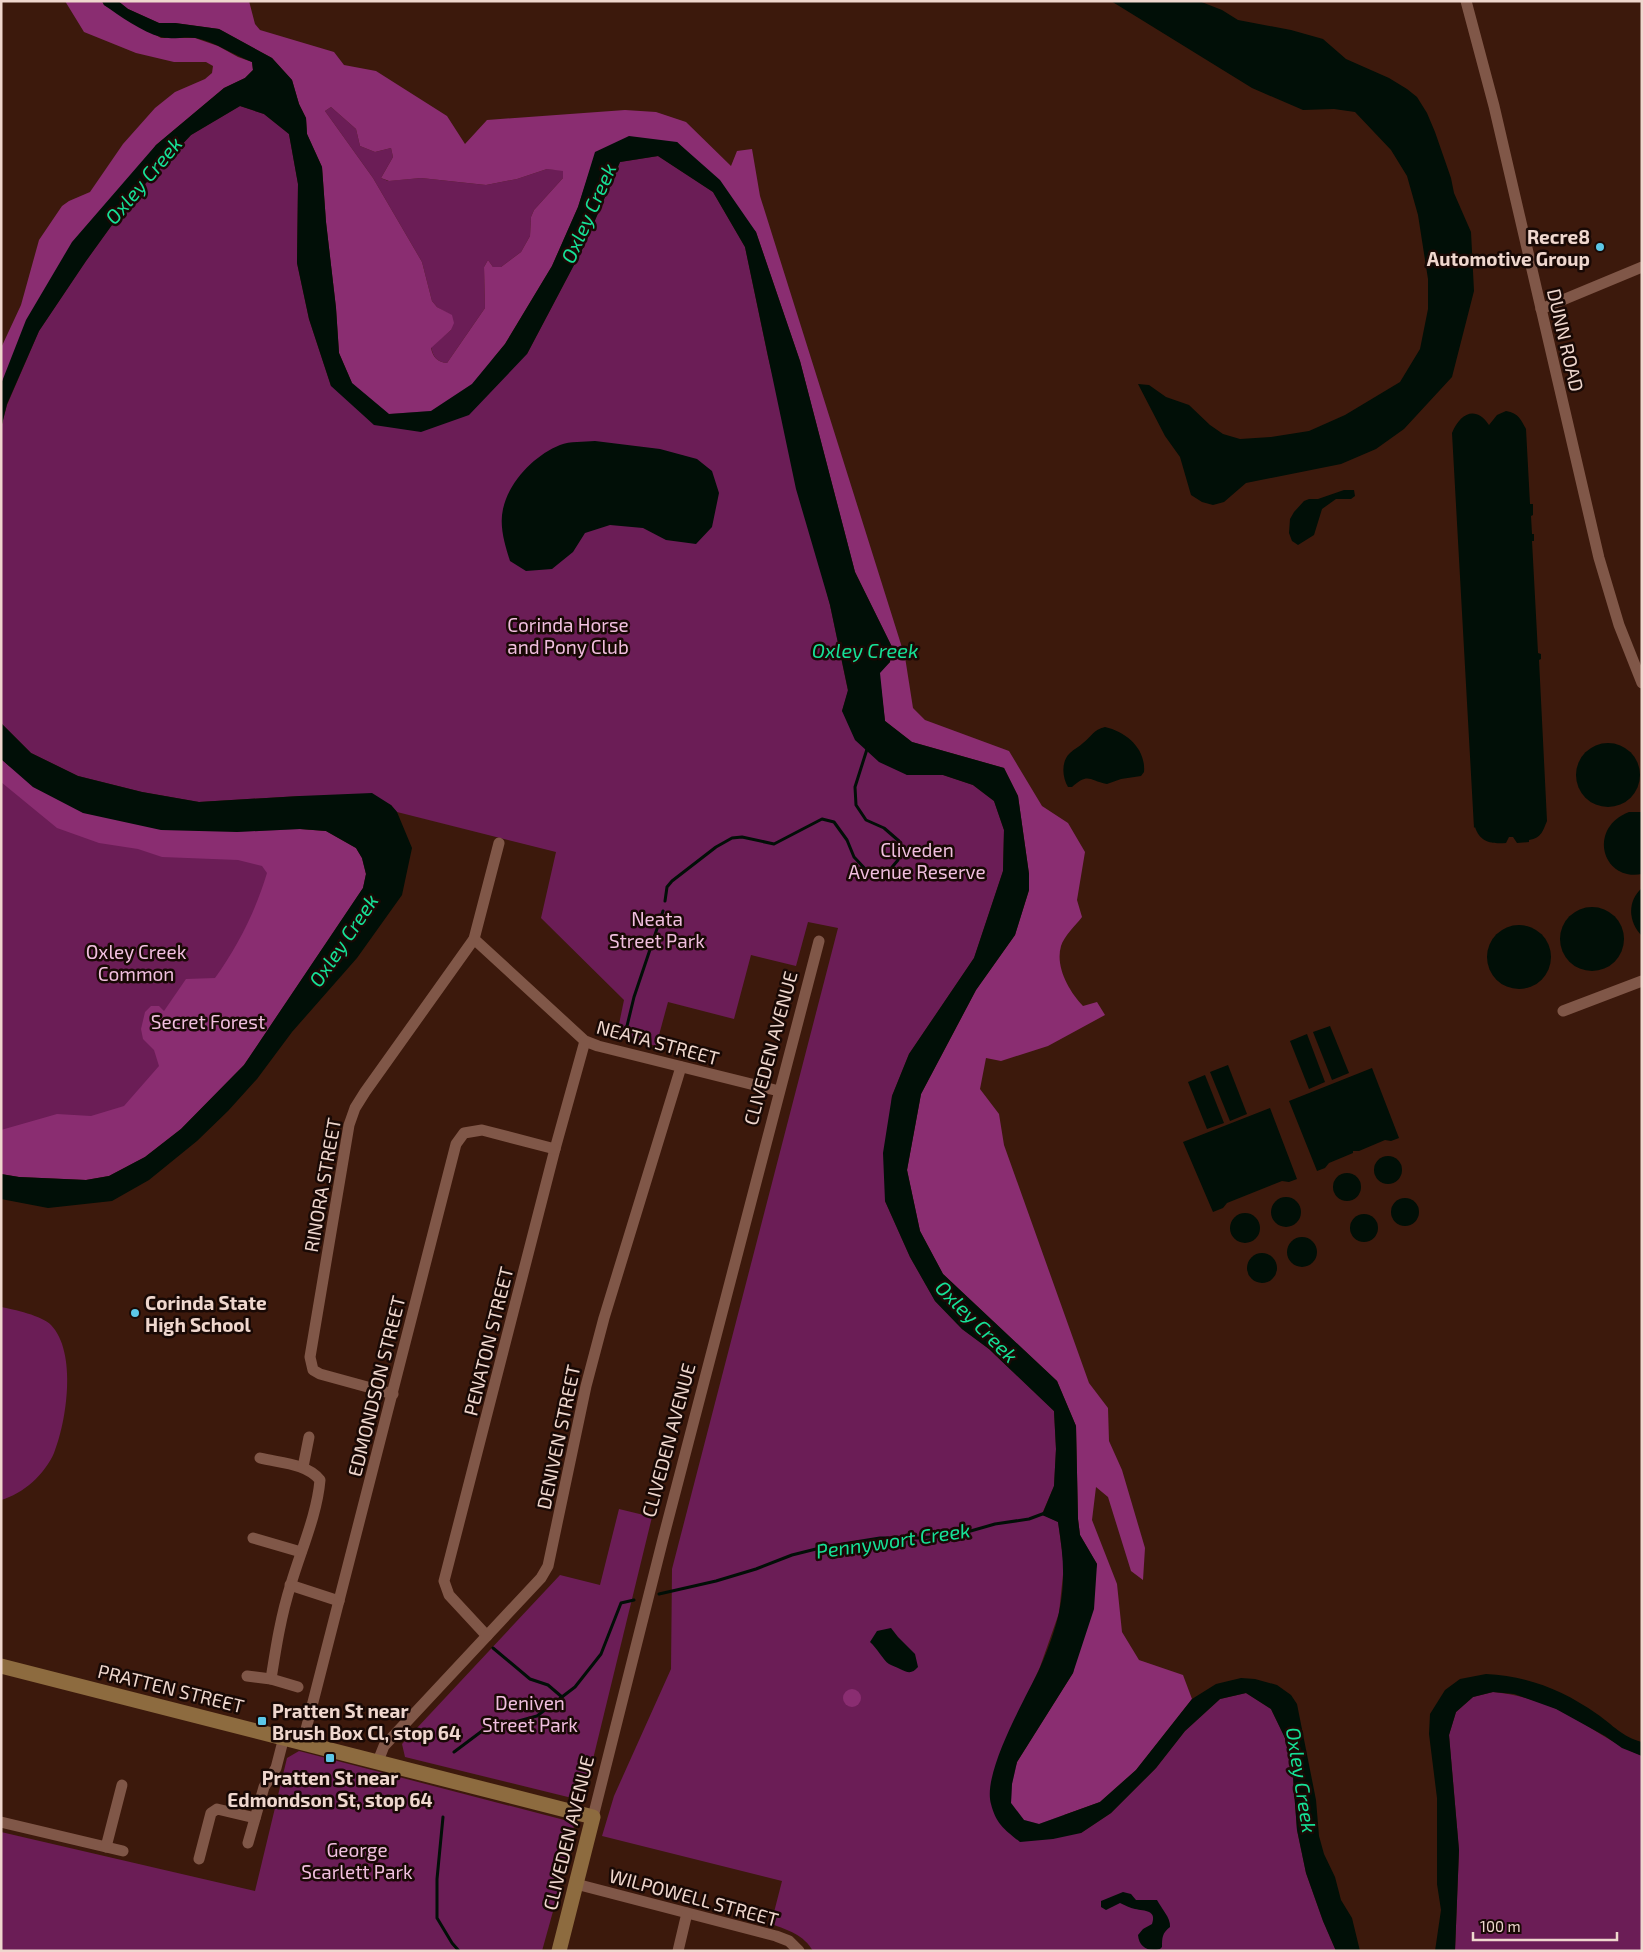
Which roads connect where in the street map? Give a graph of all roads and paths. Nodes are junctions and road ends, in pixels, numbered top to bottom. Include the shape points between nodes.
1 (1466, 1) edge
2 (1642, 268) edge
3 (1541, 308) junction
4 (1642, 683) edge
5 (499, 843) dead end
6 (474, 940) junction
7 (819, 941) dead end
8 (1642, 981) edge
9 (1563, 1011) dead end
10 (585, 1041) junction
11 (681, 1067) junction
12 (779, 1091) junction
13 (555, 1149) junction
14 (393, 1394) junction
15 (309, 1437) dead end
16 (260, 1458) dead end
17 (303, 1467) junction
18 (253, 1538) dead end
19 (300, 1552) junction
20 (290, 1585) junction
21 (339, 1600) junction
22 (487, 1636) junction
23 (1, 1666) edge
24 (247, 1676) dead end
25 (271, 1679) junction
26 (298, 1687) dead end
27 (284, 1737) junction
28 (303, 1741) junction
29 (378, 1761) junction
30 (122, 1786) dead end
31 (593, 1817) junction
32 (255, 1818) junction
33 (1, 1822) edge
34 (248, 1843) dead end
35 (106, 1847) junction
36 (122, 1851) dead end
37 (200, 1859) dead end
38 (576, 1884) junction
39 (687, 1913) junction
40 (559, 1951) edge
41 (678, 1951) edge
42 (799, 1951) edge

1 - 3 street, DUNN ROAD
2 - 3 street
3 - 4 street, DUNN ROAD via 1604,574 1619,625
5 - 6 street, RINORA STREET
6 - 10 street, NEATA STREET
6 - 14 street, RINORA STREET via 365,1092 349,1125 310,1357 313,1370 320,1374
7 - 12 street, CLIVEDEN AVENUE
8 - 9 street
10 - 11 street, NEATA STREET
10 - 13 street, PENATON STREET
11 - 12 street, NEATA STREET
11 - 22 street, DENIVEN STREET via 604,1318 548,1566 541,1578
12 - 31 street, CLIVEDEN AVENUE
13 - 14 street, EDMONDSON STREET via 482,1130 464,1132 456,1144
13 - 22 street, PENATON STREET via 444,1581 449,1595
14 - 21 street, EDMONDSON STREET
15 - 17 street
16 - 17 street
17 - 19 street via 314,1472 320,1480
18 - 19 street
19 - 20 street
20 - 21 street
20 - 25 street via 279,1626
21 - 28 street, EDMONDSON STREET
22 - 29 street, DENIVEN STREET via 384,1746
23 - 27 street, PRATTEN STREET
24 - 25 street
25 - 26 street
27 - 28 street, PRATTEN STREET
27 - 32 street via 276,1768 264,1787
28 - 29 street, PRATTEN STREET
29 - 31 street, PRATTEN STREET
30 - 35 street
31 - 38 street, CLIVEDEN AVENUE
32 - 34 street
32 - 37 street via 217,1809 211,1814
33 - 35 street
35 - 36 street
38 - 39 street, WILPOWELL STREET
38 - 40 street, CLIVEDEN AVENUE
39 - 41 street
39 - 42 street, WILPOWELL STREET via 776,1936 789,1941

